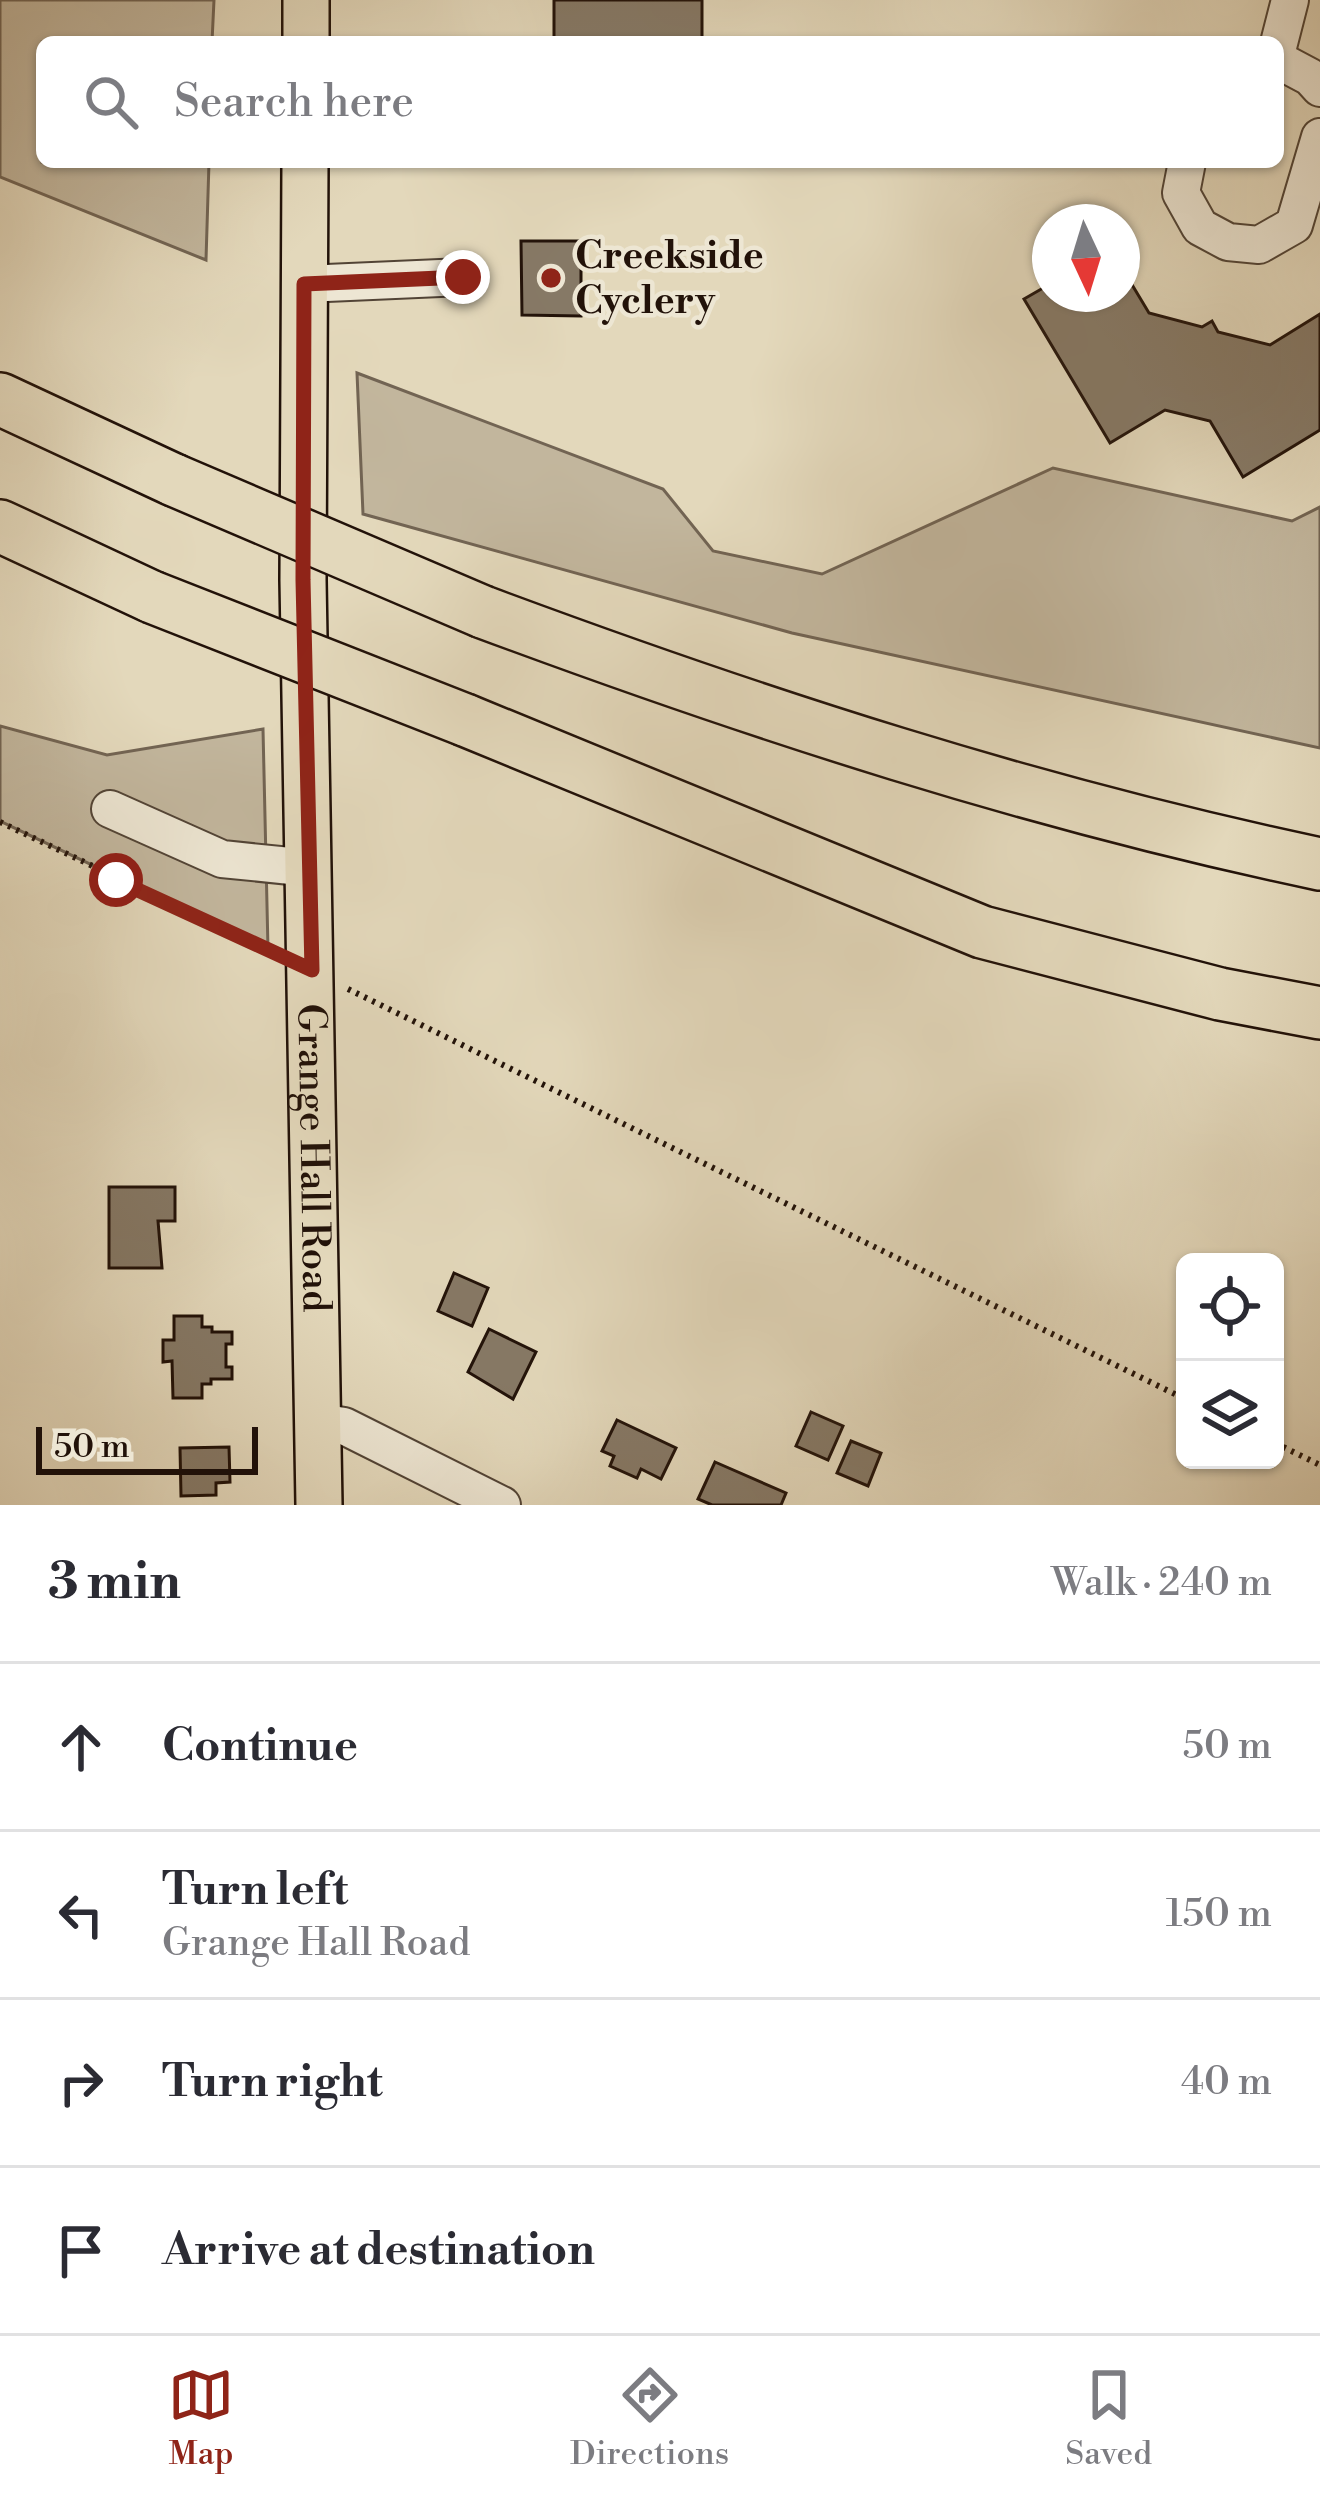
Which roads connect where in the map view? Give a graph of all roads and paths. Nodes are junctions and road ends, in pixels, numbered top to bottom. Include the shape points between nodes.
1 (306, 0) edge
2 (1290, 0) edge
3 (306, 36) edge
4 (1281, 36) edge
5 (1284, 63) edge
6 (1320, 88) edge
7 (1320, 137) edge
8 (305, 168) edge
9 (1185, 168) edge
10 (463, 277) dead end
11 (304, 284) junction
12 (0, 399) edge
13 (0, 526) edge
14 (662, 679) junction
15 (673, 806) junction
16 (110, 808) dead end
17 (0, 822) edge
18 (1320, 833) edge
19 (1320, 864) edge
20 (310, 868) junction
21 (312, 970) junction
22 (1320, 982) edge
23 (1320, 1013) edge
24 (1176, 1396) edge
25 (320, 1422) junction
26 (1284, 1447) edge
27 (1320, 1465) edge
28 (320, 1505) edge
29 (502, 1505) edge

1 - 3 main road
2 - 4 street
5 - 6 street
7 - 9 street via 1294,225 1259,245 1228,242 1200,227 1181,194
8 - 11 main road, Grange Hall Road
10 - 11 street
11 - 20 main road, Grange Hall Road
12 - 14 highway, bridge via 483,612
13 - 15 highway, bridge via 152,597
14 - 18 highway
14 - 19 highway via 992,783
15 - 22 highway via 905,884
15 - 23 highway via 982,932
16 - 20 street via 222,859
17 - 21 path
20 - 21 main road, Grange Hall Road
21 - 24 path
21 - 25 main road, Grange Hall Road
25 - 28 main road, Grange Hall Road
25 - 29 street via 344,1426
26 - 27 path

